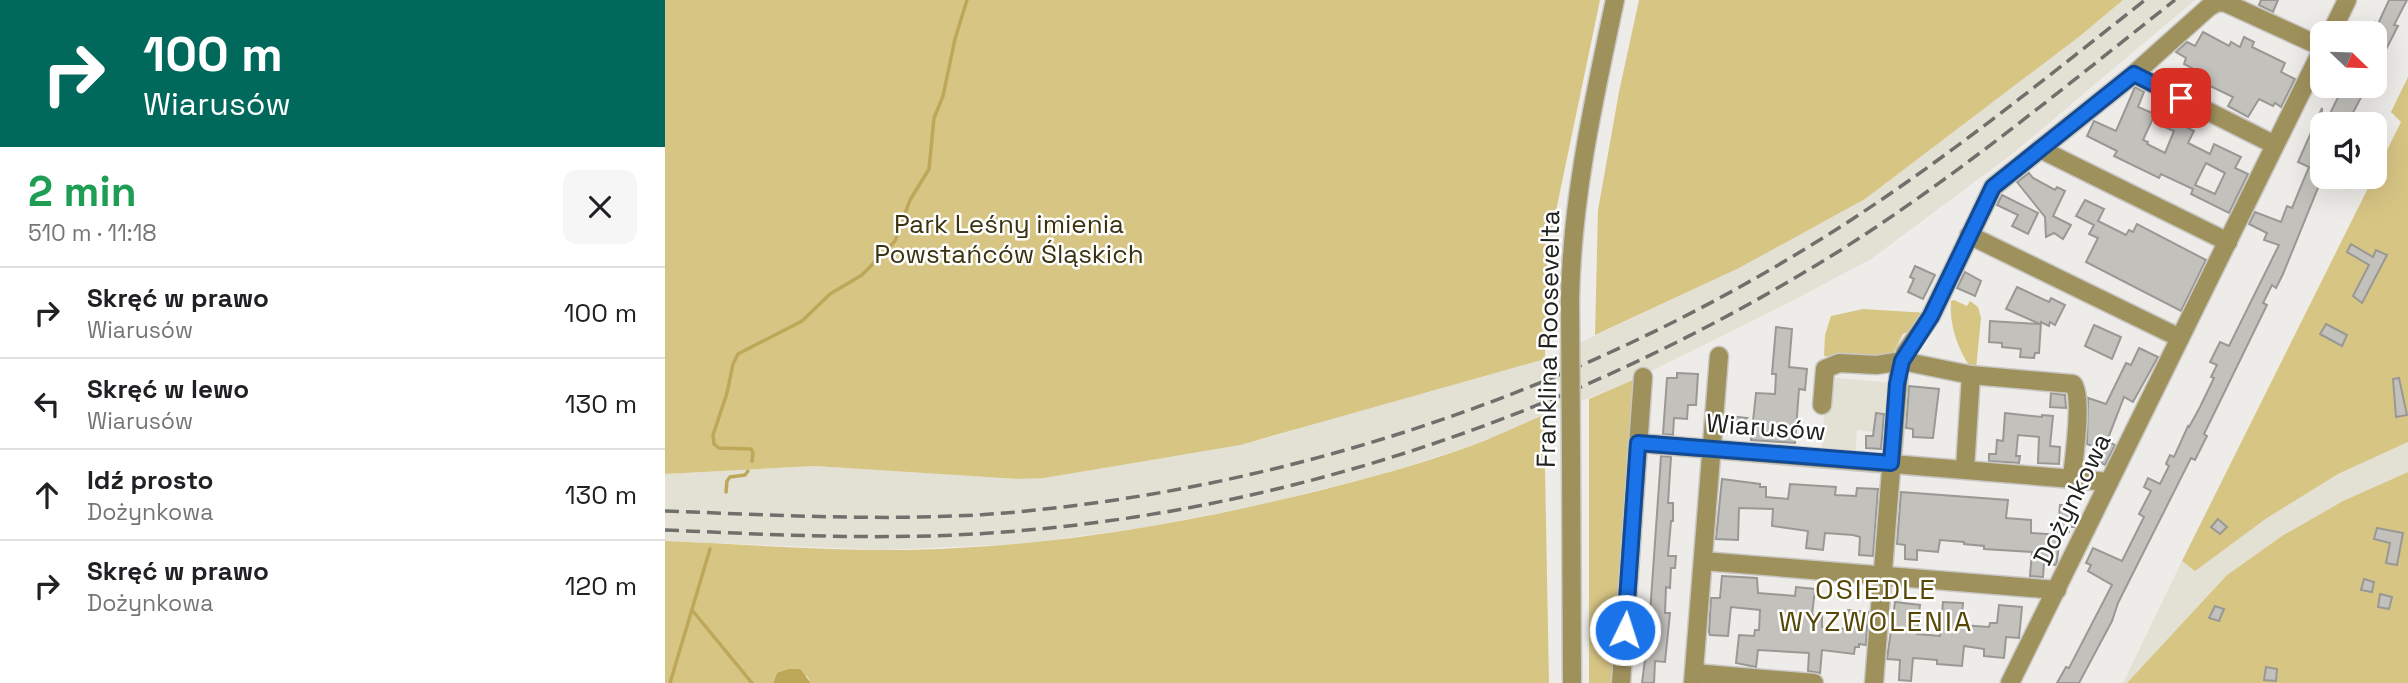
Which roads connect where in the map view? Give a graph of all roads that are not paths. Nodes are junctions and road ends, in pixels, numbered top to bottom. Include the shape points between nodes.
1 (1615, 0) edge
2 (2347, 0) edge
3 (2337, 21) edge
4 (2310, 43) edge
5 (2134, 74) junction
6 (2310, 74) edge
7 (2275, 145) junction
8 (2040, 149) junction
9 (1969, 235) junction
10 (2228, 242) junction
11 (2180, 338) junction
12 (1719, 356) dead end
13 (1902, 361) junction
14 (1971, 375) junction
15 (1643, 377) dead end
16 (1822, 405) dead end
17 (1638, 443) junction
18 (1712, 450) junction
19 (1891, 463) junction
20 (1965, 468) junction
21 (2072, 477) junction
22 (2109, 482) junction
23 (1703, 561) junction
24 (1882, 576) junction
25 (2057, 590) junction
26 (1694, 678) edge
27 (1572, 683) edge
28 (1621, 683) edge
29 (1814, 683) edge
30 (1874, 683) edge
31 (2010, 683) edge

1 - 27 street, Franklina Roosevelta, bridge via 1577,191 1570,298
2 - 3 street
4 - 5 street, Dożynkowa via 2218,2
5 - 7 street
5 - 8 street, Dożynkowa
6 - 7 street, Dożynkowa
7 - 10 street, Dożynkowa
8 - 9 street, Dożynkowa via 1993,187
8 - 10 street
9 - 11 street
9 - 13 street via 1931,316
10 - 11 street, Dożynkowa
11 - 22 street, Dożynkowa
12 - 18 street
13 - 14 street, Wiarusów
13 - 16 street, Wiarusów via 1832,365 1825,369
13 - 19 street
14 - 20 street
14 - 21 street, Wiarusów via 2073,384 2077,389 2077,428
15 - 17 street
17 - 18 street, Wiarusów
17 - 28 street
18 - 19 street, Wiarusów
18 - 23 street
19 - 20 street, Wiarusów
19 - 24 street
20 - 21 street, Wiarusów
21 - 22 street, Wiarusów
22 - 25 street, Dożynkowa
23 - 24 street
23 - 26 street
24 - 25 street
24 - 30 street
25 - 31 street, Dożynkowa
26 - 29 street

